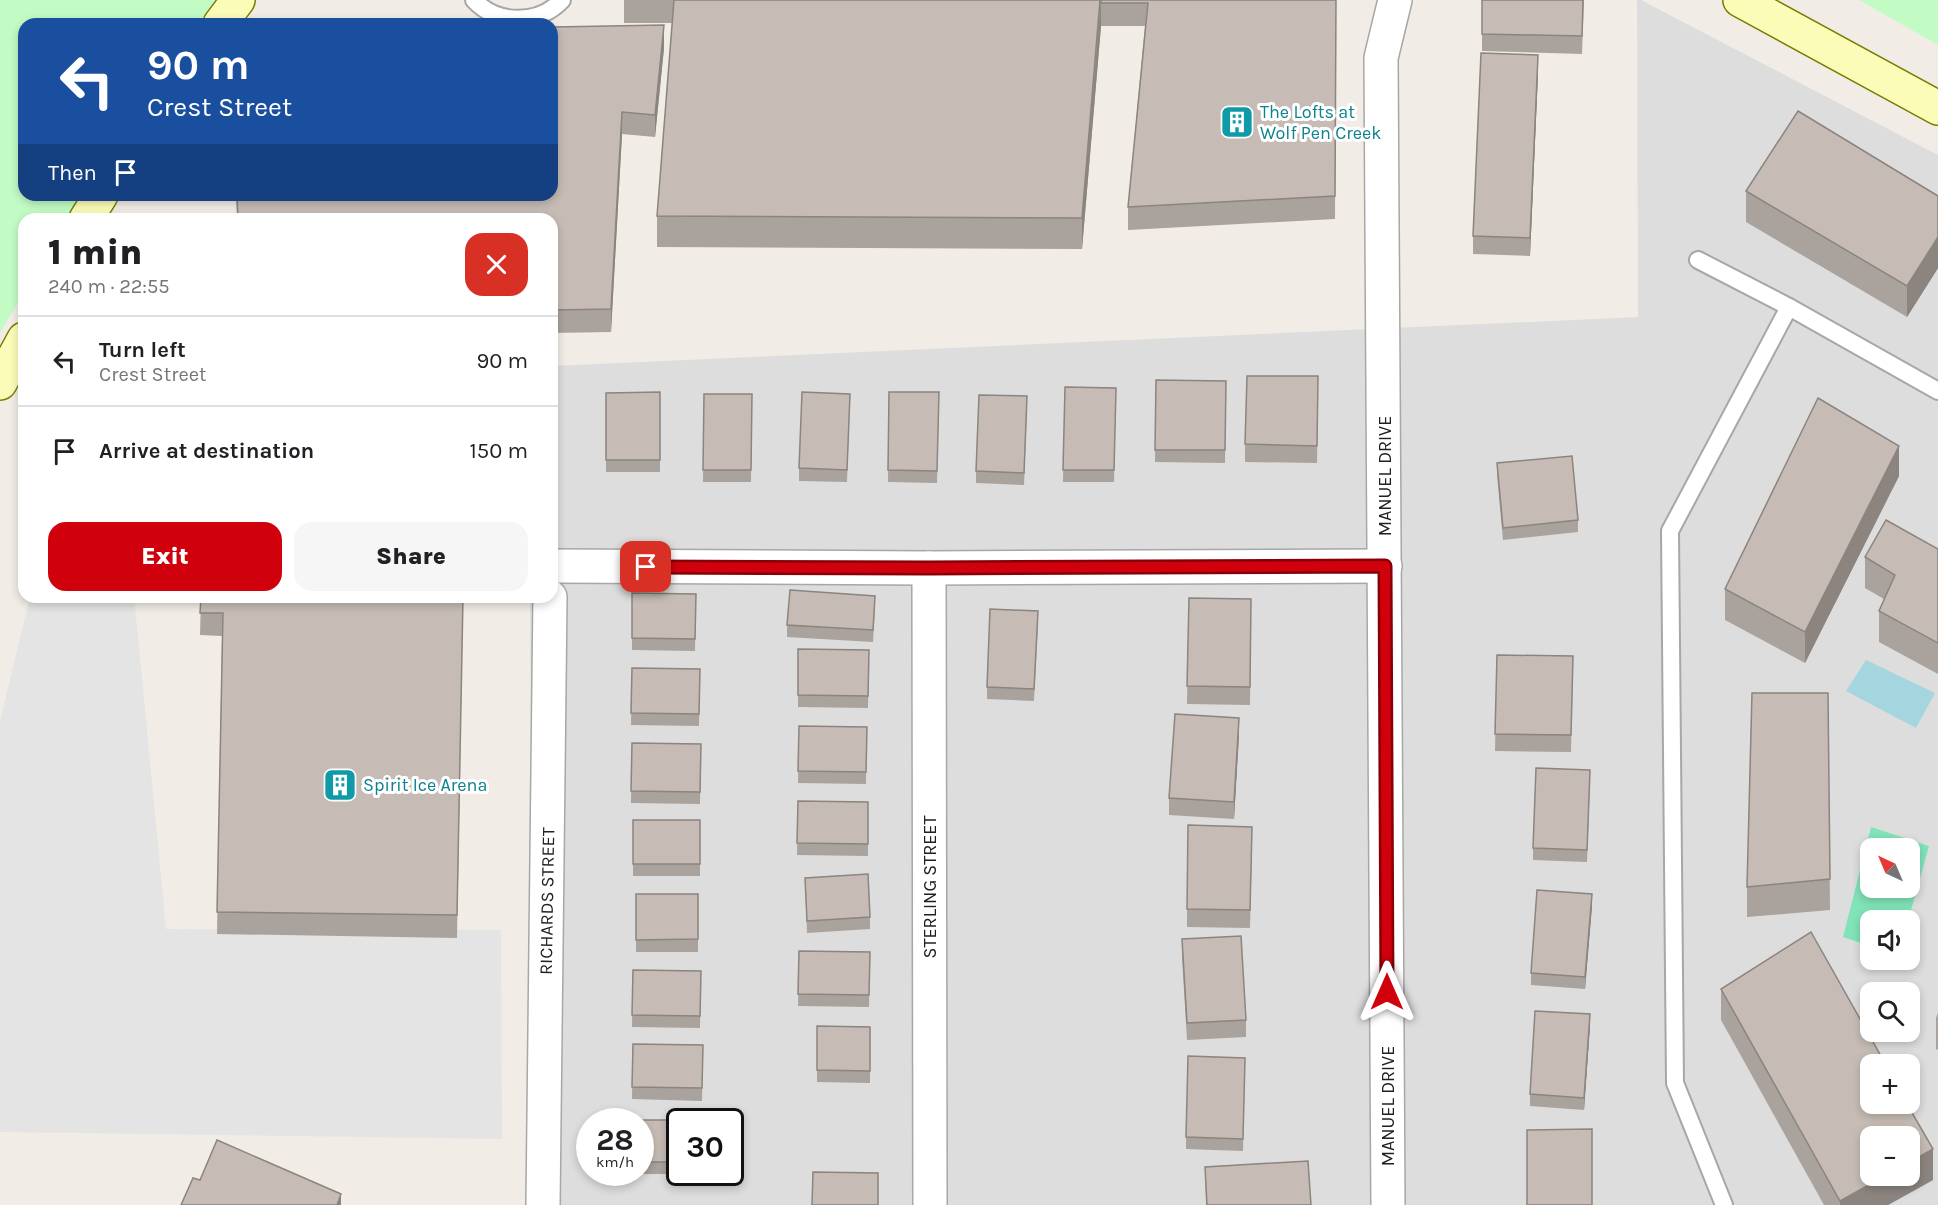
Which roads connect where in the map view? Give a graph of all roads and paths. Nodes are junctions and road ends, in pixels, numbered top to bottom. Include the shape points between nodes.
1 (238, 0) edge
2 (474, 0) edge
3 (562, 0) edge
4 (1395, 0) edge
5 (1740, 0) edge
6 (224, 18) edge
7 (512, 18) edge
8 (526, 18) edge
9 (1938, 108) edge
10 (1698, 260) dead end
11 (1789, 307) junction
12 (18, 350) edge
13 (0, 383) edge
14 (1938, 391) edge
15 (558, 566) edge
16 (1385, 566) junction
17 (929, 568) junction
18 (550, 603) edge
19 (543, 1205) edge
20 (930, 1205) edge
21 (1388, 1205) edge
22 (1724, 1205) edge

1 - 6 street
2 - 7 lane via 498,16
3 - 8 lane via 539,16
4 - 16 street, MANUEL DRIVE via 1381,58
5 - 9 street
10 - 11 lane
11 - 14 lane
11 - 22 lane via 1670,531 1675,1083
12 - 13 street
15 - 17 street
16 - 17 street
16 - 21 street, MANUEL DRIVE
17 - 20 street, STERLING STREET
18 - 19 street, RICHARDS STREET

